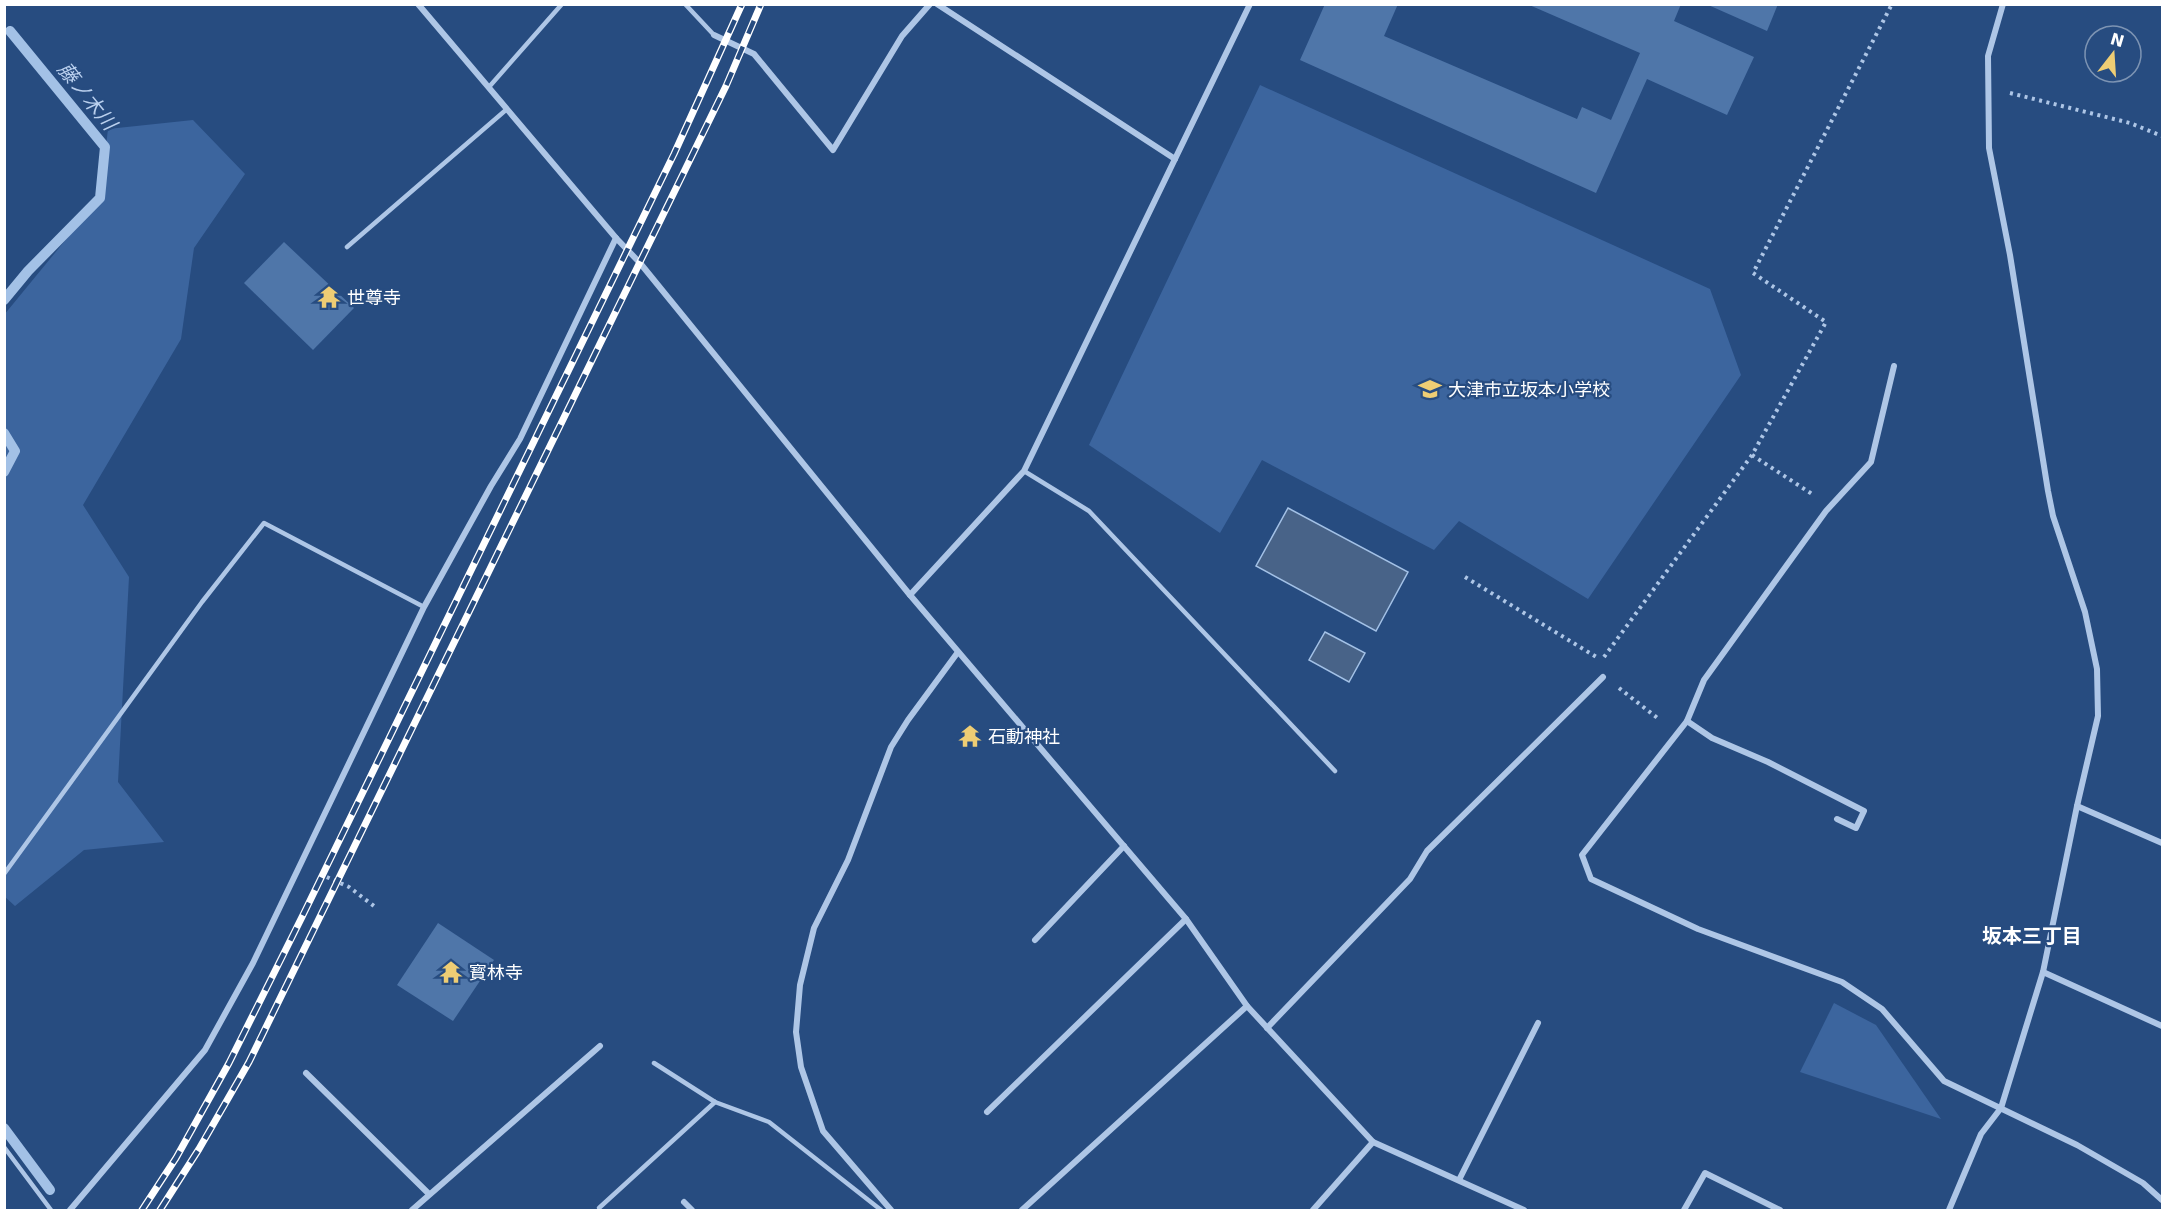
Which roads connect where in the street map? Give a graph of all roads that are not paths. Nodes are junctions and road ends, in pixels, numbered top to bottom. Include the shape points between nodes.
1 (418, 4) edge
2 (561, 4) edge
3 (685, 4) edge
4 (930, 4) edge
5 (937, 4) edge
6 (1250, 4) edge
7 (2003, 4) edge
8 (714, 35) joint
9 (489, 87) junction
10 (507, 109) junction
11 (1174, 159) junction
12 (616, 238) junction
13 (347, 247) dead end
14 (1894, 366) dead end
15 (1024, 471) junction
16 (910, 596) junction
17 (424, 607) junction
18 (958, 652) junction
19 (1603, 676) road end
20 (1687, 721) junction
21 (1335, 771) dead end
22 (2077, 806) junction
23 (1837, 819) dead end
24 (2163, 843) edge
25 (1124, 846) junction
26 (4, 874) edge
27 (1186, 919) junction
28 (1035, 940) dead end
29 (2043, 972) junction
30 (1247, 1006) junction
31 (1538, 1023) dead end
32 (2163, 1026) edge
33 (1267, 1028) junction
34 (600, 1046) dead end
35 (654, 1063) dead end
36 (306, 1073) dead end
37 (715, 1102) junction
38 (2001, 1108) junction
39 (987, 1112) dead end
40 (1373, 1142) junction
41 (4, 1147) edge
42 (1459, 1180) junction
43 (429, 1194) junction
44 (2163, 1200) edge
45 (684, 1202) dead end
46 (599, 1208) dead end
47 (51, 1210) edge
48 (70, 1210) edge
49 (412, 1210) edge
50 (692, 1210) edge
51 (881, 1210) edge
52 (891, 1210) edge
53 (1022, 1210) edge
54 (1312, 1210) edge
55 (1524, 1210) edge
56 (1684, 1210) edge
57 (1780, 1210) edge
58 (1949, 1210) edge

1 - 9 street
2 - 9 lane
3 - 8 lane
4 - 8 street via 902,36 833,150 754,54
5 - 11 street
6 - 11 street
7 - 22 street via 1988,56 1989,148 2053,516 2085,612 2097,669 2098,716
9 - 10 street
10 - 12 street
10 - 13 lane
11 - 15 street
12 - 16 street
12 - 17 street via 520,439
14 - 20 street via 1871,462 1831,506 1704,680
15 - 16 street
15 - 21 lane via 1089,511
16 - 18 street
17 - 26 lane via 264,524 202,602
17 - 48 street via 253,963 205,1050
18 - 25 street
18 - 52 street via 891,747 848,860 814,928 800,985 796,1032 801,1067 823,1131
19 - 33 street via 1427,851 1410,879
20 - 23 street via 1712,738 1864,811 1856,828
20 - 38 street via 1582,855 1591,879 1698,929 1842,982 1882,1008 1944,1081
22 - 24 street
22 - 29 street
25 - 27 street
25 - 28 street
27 - 30 street
27 - 39 street
29 - 32 street
29 - 38 street
30 - 33 street
30 - 53 street
31 - 42 street
33 - 40 street
34 - 43 street
35 - 37 lane
36 - 43 street
37 - 46 lane
37 - 51 lane via 769,1122
38 - 44 street via 2077,1145 2143,1183
38 - 58 street via 1981,1134
40 - 42 street
40 - 54 street
41 - 47 lane
42 - 55 street
43 - 49 street
45 - 50 street
56 - 57 street via 1705,1173

